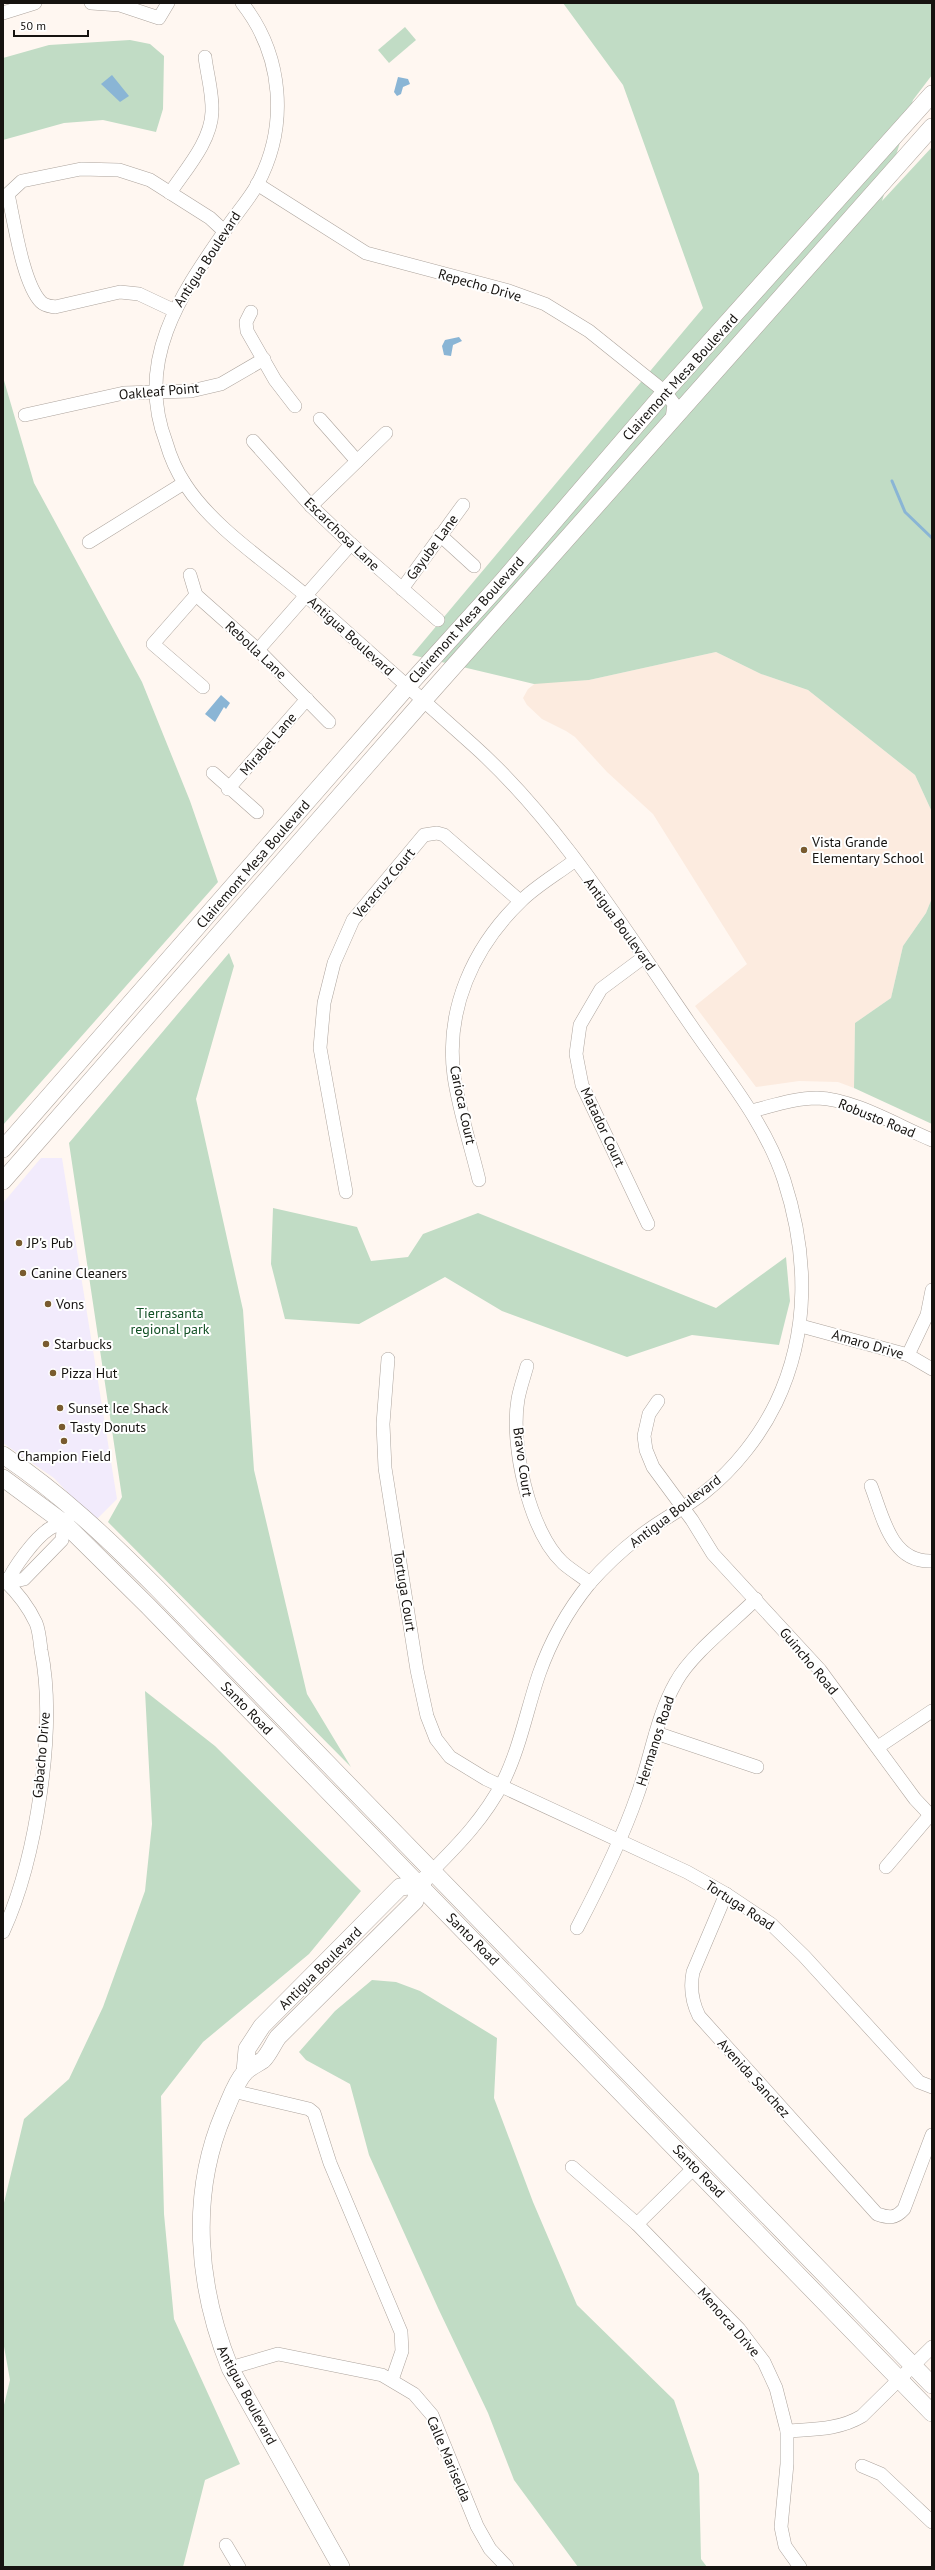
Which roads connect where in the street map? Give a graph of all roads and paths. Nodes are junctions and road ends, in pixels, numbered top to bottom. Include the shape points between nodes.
1 (35, 3) edge
2 (91, 3) edge
3 (168, 3) edge
4 (242, 3) edge
5 (3, 13) edge
6 (205, 57) dead end
7 (932, 94) edge
8 (932, 127) edge
9 (257, 184) junction
10 (170, 193) junction
11 (224, 231) junction
12 (173, 310) junction
13 (251, 312) dead end
14 (264, 359) junction
15 (157, 392) junction
16 (665, 392) junction
17 (295, 406) dead end
18 (25, 415) dead end
19 (320, 419) dead end
20 (672, 419) junction
21 (386, 433) dead end
22 (253, 441) dead end
23 (357, 462) junction
24 (184, 483) junction
25 (463, 505) dead end
26 (311, 506) junction
27 (440, 535) junction
28 (89, 542) dead end
29 (351, 544) junction
30 (474, 566) dead end
31 (190, 575) dead end
32 (402, 589) junction
33 (196, 595) junction
34 (306, 596) junction
35 (438, 620) dead end
36 (258, 650) junction
37 (203, 687) dead end
38 (407, 687) junction
39 (307, 699) junction
40 (423, 701) junction
41 (329, 722) dead end
42 (213, 773) dead end
43 (228, 788) junction
44 (257, 812) dead end
45 (574, 861) junction
46 (520, 901) junction
47 (644, 957) junction
48 (751, 1111) junction
49 (932, 1140) edge
50 (3, 1149) edge
51 (480, 1180) dead end
52 (3, 1181) edge
53 (346, 1192) dead end
54 (648, 1224) dead end
55 (932, 1290) edge
56 (801, 1326) junction
57 (908, 1354) junction
58 (388, 1360) dead end
59 (527, 1366) dead end
60 (932, 1369) edge
61 (658, 1401) dead end
62 (3, 1455) edge
63 (3, 1478) edge
64 (871, 1486) dead end
65 (683, 1508) junction
66 (76, 1510) junction
67 (64, 1523) junction
68 (932, 1561) edge
69 (5, 1581) edge
70 (590, 1583) junction
71 (756, 1599) junction
72 (932, 1711) edge
73 (656, 1733) junction
74 (878, 1747) junction
75 (757, 1767) dead end
76 (501, 1787) junction
77 (931, 1816) edge
78 (619, 1841) junction
79 (886, 1867) dead end
80 (432, 1871) junction
81 (419, 1885) junction
82 (726, 1894) junction
83 (577, 1928) dead end
84 (3, 1932) edge
85 (932, 2087) edge
86 (233, 2091) junction
87 (932, 2135) edge
88 (695, 2166) junction
89 (572, 2167) dead end
90 (637, 2224) junction
91 (932, 2347) edge
92 (913, 2365) junction
93 (230, 2368) junction
94 (900, 2379) junction
95 (392, 2380) junction
96 (932, 2385) edge
97 (932, 2413) edge
98 (787, 2432) junction
99 (862, 2466) dead end
100 (932, 2522) edge
101 (226, 2545) dead end
102 (239, 2567) edge
103 (341, 2567) edge
104 (506, 2567) edge
105 (800, 2567) edge

1 - 5 street
2 - 3 street via 120,5 159,18
4 - 9 street, Antigua Boulevard via 257,22 274,61 279,102 274,142
6 - 10 street via 212,111 210,125 201,146
7 - 16 main road, Clairemont Mesa Boulevard
8 - 20 main road, Clairemont Mesa Boulevard
9 - 11 street, Antigua Boulevard
9 - 16 street, Repecho Drive via 366,253 545,304 589,331
10 - 11 street via 210,218
10 - 12 street via 150,180 119,170 81,169 22,181 8,194 23,265 40,302 55,307 120,292 140,294
11 - 12 street, Antigua Boulevard
12 - 15 street, Antigua Boulevard via 160,349
13 - 14 street via 246,322 247,331
14 - 15 street, Oakleaf Point via 221,384 191,391
14 - 17 street via 275,380
15 - 18 street, Oakleaf Point via 124,392
15 - 24 street, Antigua Boulevard via 164,439
16 - 20 street, Repecho Drive via 674,404
16 - 38 main road, Clairemont Mesa Boulevard via 501,583
19 - 23 street
20 - 40 main road, Clairemont Mesa Boulevard
21 - 23 street
22 - 26 street, Escarchosa Lane
23 - 26 street
24 - 28 street
24 - 34 street, Antigua Boulevard via 215,519
25 - 27 street, Gayube Lane
26 - 29 street, Escarchosa Lane
27 - 30 street
27 - 32 street, Gayube Lane
29 - 32 street, Escarchosa Lane
29 - 34 street
31 - 33 street
32 - 35 street, Escarchosa Lane
33 - 36 street, Rebolla Lane
33 - 37 street via 153,644
34 - 36 street
34 - 38 street, Antigua Boulevard
36 - 39 street, Rebolla Lane
38 - 40 street, Antigua Boulevard
38 - 50 main road, Clairemont Mesa Boulevard
39 - 41 street, Rebolla Lane
39 - 43 street, Mirabel Lane
40 - 45 street, Antigua Boulevard via 517,788
40 - 52 main road, Clairemont Mesa Boulevard
42 - 43 street, Mirabel Lane
43 - 44 street, Mirabel Lane
45 - 46 street, Carioca Court
45 - 47 street, Antigua Boulevard
46 - 51 street, Carioca Court via 482,947 462,987 451,1037 454,1077
46 - 53 street, Veracruz Court via 444,835 437,833 424,835 353,920 334,963 324,1003 320,1048
47 - 48 street, Antigua Boulevard
47 - 54 street, Matador Court via 601,988 580,1025 576,1054 582,1085
48 - 49 street, Robusto Road via 800,1099 838,1101
48 - 56 street, Antigua Boulevard via 786,1184 803,1271
55 - 57 street via 927,1315
56 - 57 street, Amaro Drive
56 - 65 street, Antigua Boulevard via 794,1355 775,1405 744,1453 724,1475
57 - 60 street, Amaro Drive
58 - 76 street, Tortuga Court via 383,1424 385,1468 427,1716 436,1739 450,1757
59 - 70 street, Bravo Court via 518,1400 517,1427 526,1498 543,1537 562,1562
61 - 65 street, Guincho Road via 649,1414 644,1436 646,1450 653,1467
62 - 66 main road, Santo Road via 54,1490
63 - 67 main road, Santo Road
64 - 68 street via 890,1537 904,1555 921,1562
65 - 70 street, Antigua Boulevard via 638,1538
65 - 71 street, Guincho Road via 713,1554
66 - 67 street
66 - 80 main road, Santo Road via 158,1588
67 - 69 street via 49,1529 13,1567
67 - 81 main road, Santo Road
69 - 84 street, Gabacho Drive via 17,1592 36,1624 45,1669 46,1730 43,1769 30,1852 21,1886
70 - 76 street, Antigua Boulevard via 557,1633 541,1669
71 - 73 street, Hermanos Road via 685,1668 663,1710
71 - 74 street, Guincho Road via 820,1670
72 - 74 street
73 - 75 street
73 - 78 street, Hermanos Road via 638,1796
74 - 77 street, Guincho Road
76 - 78 street, Tortuga Road
76 - 80 street, Antigua Boulevard via 472,1831
77 - 79 street
78 - 82 street, Tortuga Road via 687,1872
78 - 83 street, Hermanos Road
80 - 81 main road, Antigua Boulevard
80 - 92 main road, Santo Road
81 - 86 main road, Antigua Boulevard via 400,1887 262,2026 247,2049 245,2072
81 - 88 main road, Santo Road
82 - 85 street, Tortuga Road via 771,1924 804,1956 919,2082
82 - 87 street, Avenida Sanchez via 692,1972 694,2006 698,2016 877,2214 890,2218 898,2216 904,2209
86 - 93 main road, Antigua Boulevard via 219,2125 210,2157 201,2211 201,2252 208,2299 218,2338
86 - 95 street via 309,2109 314,2113 330,2163 401,2332 402,2351
88 - 90 street
88 - 94 main road, Santo Road
89 - 90 street, Menorca Drive
90 - 98 street, Menorca Drive via 739,2329 764,2362 776,2388
91 - 92 street
92 - 94 street
92 - 96 main road, Santo Road
93 - 95 street, Calle Mariselda via 278,2354 382,2375
93 - 103 main road, Antigua Boulevard
94 - 97 main road, Santo Road
94 - 98 street via 862,2416 849,2424
95 - 104 street, Calle Mariselda via 414,2394 432,2415 477,2526 490,2549
98 - 105 street, Menorca Drive via 787,2464 781,2527 785,2546
99 - 100 street via 881,2474
101 - 102 street

